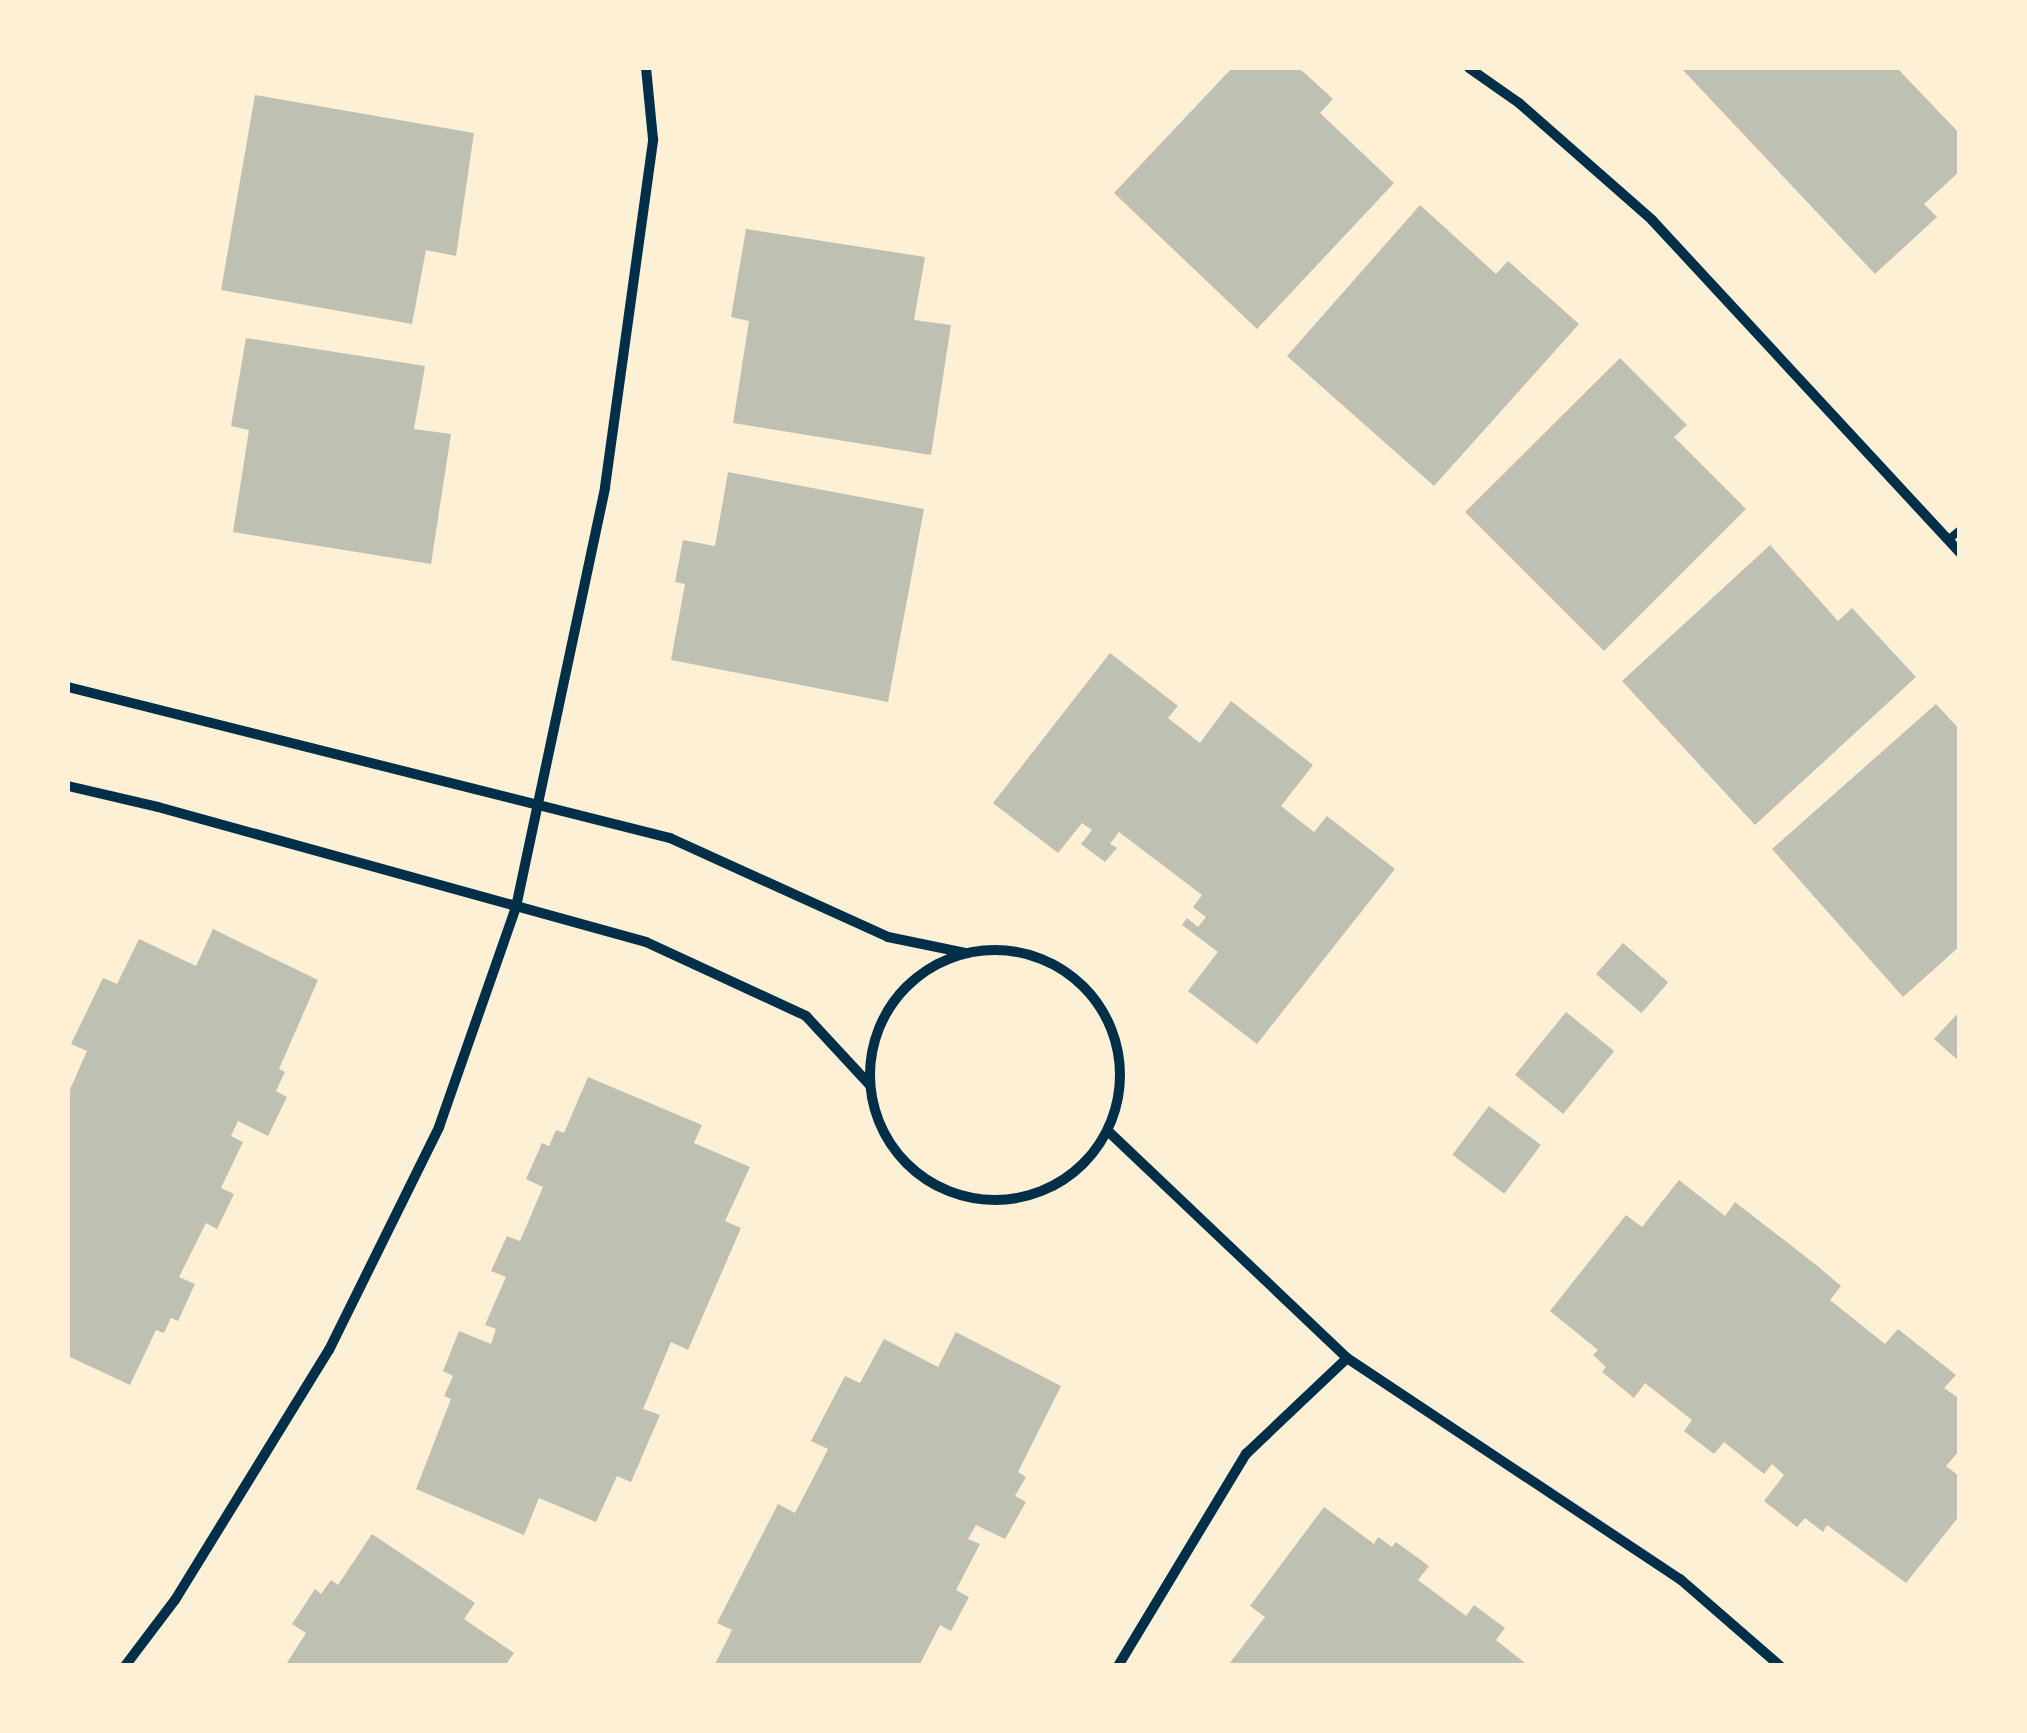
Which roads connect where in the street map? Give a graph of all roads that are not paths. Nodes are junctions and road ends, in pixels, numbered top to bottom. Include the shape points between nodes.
1 (646, 68) edge
2 (1469, 68) edge
3 (1960, 530) edge
4 (1948, 540) junction
5 (1960, 553) edge
6 (68, 687) edge
7 (68, 786) edge
8 (539, 804) junction
9 (516, 907) junction
10 (966, 953) junction
11 (869, 1084) junction
12 (1109, 1132) junction
13 (1348, 1358) junction
14 (124, 1666) edge
15 (1118, 1666) edge
16 (1780, 1666) edge

1 - 8 street via 653,139 606,487
2 - 4 street via 1519,103 1652,220
3 - 4 lane
4 - 5 street
6 - 8 street
7 - 9 street
8 - 9 street
8 - 10 street via 670,838 888,936
9 - 11 street via 646,942 806,1016
9 - 14 street via 438,1127 329,1350 174,1600
10 - 11 street via 925,971 900,993 878,1032
10 - 12 street via 1026,952 1059,966 1091,993 1117,1039 1122,1085
11 - 12 street via 896,1154 916,1174 980,1201 1027,1197 1069,1178
12 - 13 street
13 - 15 street via 1246,1454
13 - 16 street via 1680,1579

